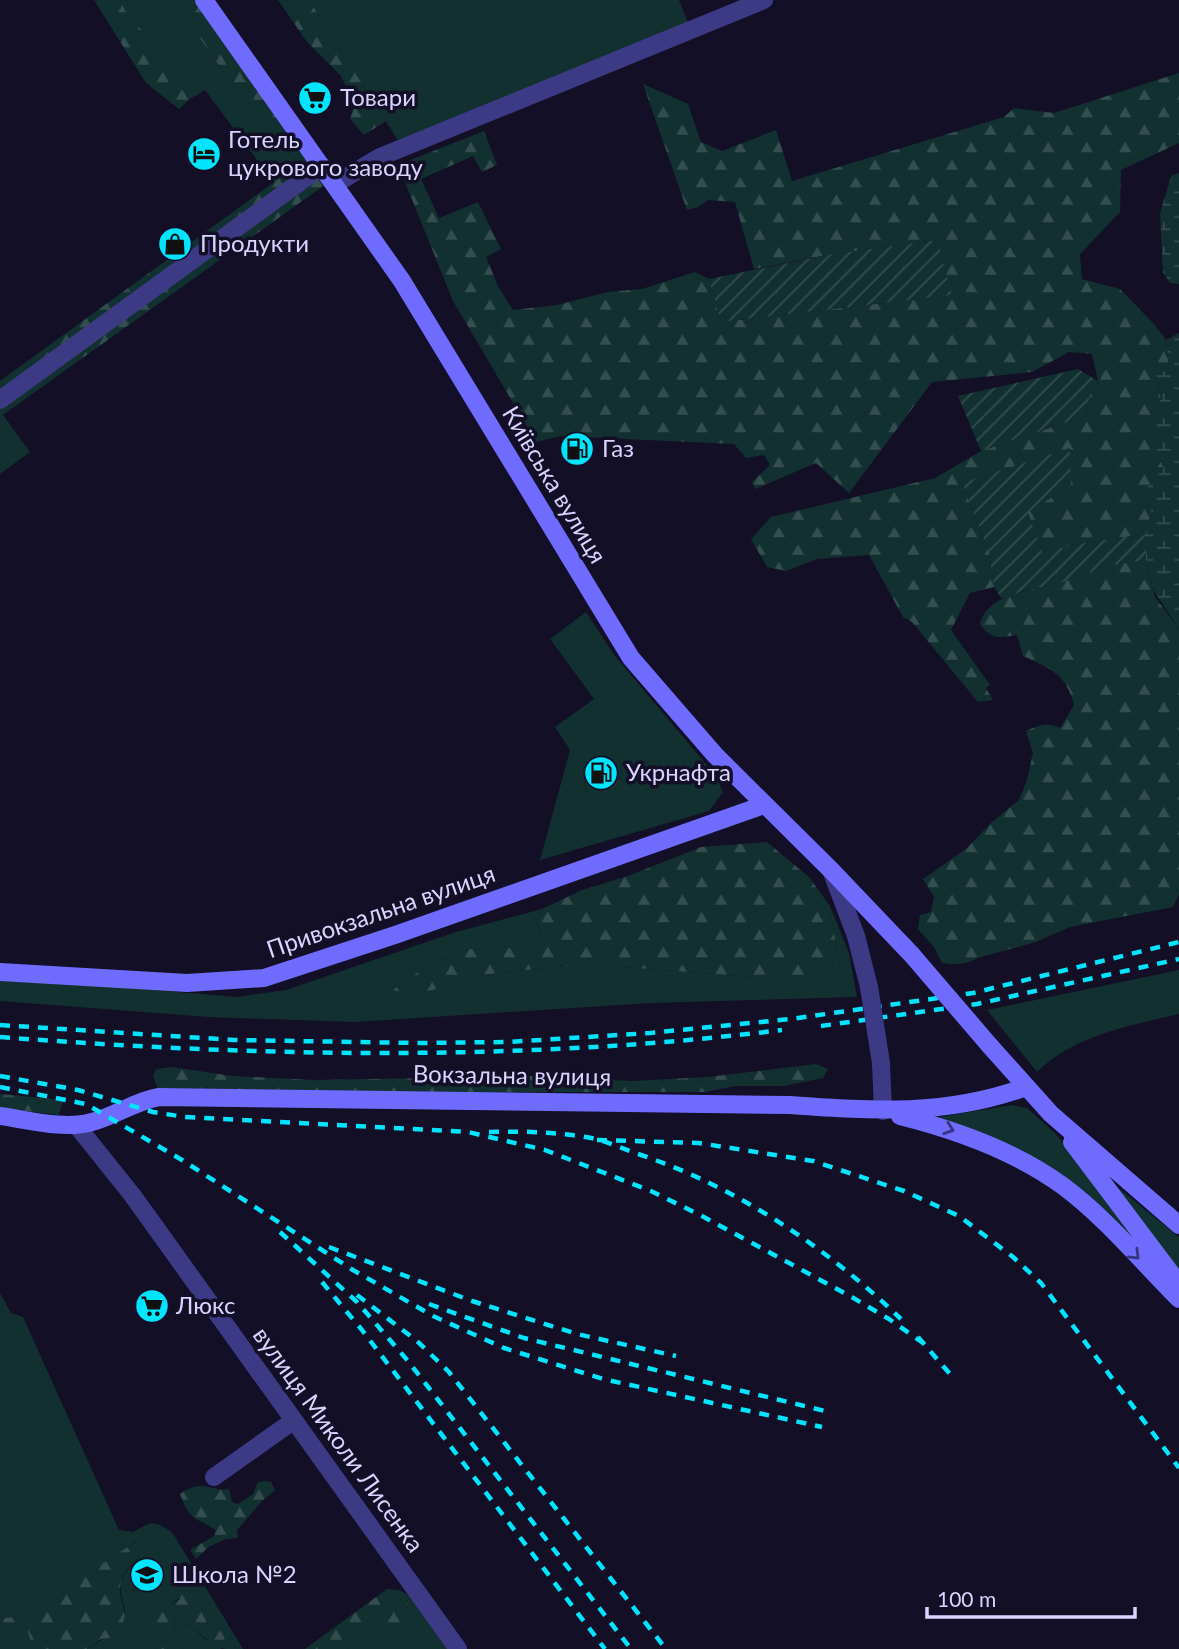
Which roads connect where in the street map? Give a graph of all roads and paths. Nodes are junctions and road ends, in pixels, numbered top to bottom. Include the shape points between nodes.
1 (204, 0) edge
2 (764, 0) edge
3 (322, 166) junction
4 (335, 184) junction
5 (0, 400) edge
6 (764, 805) junction
7 (831, 870) junction
8 (0, 972) edge
9 (1026, 1087) junction
10 (883, 1111) junction
11 (1051, 1114) junction
12 (0, 1116) edge
13 (77, 1126) junction
14 (1179, 1225) edge
15 (1179, 1284) edge
16 (1179, 1299) edge
17 (293, 1421) junction
18 (214, 1477) dead end
19 (458, 1649) edge

1 - 3 street, Київська вулиця
2 - 4 street via 380,157
3 - 4 street, Київська вулиця
3 - 5 street
4 - 6 street, Київська вулиця via 402,281 631,658
6 - 7 street, Київська вулиця
6 - 8 street, Привокзальна вулиця via 264,978 187,983
7 - 9 street, Київська вулиця, bridge
7 - 10 street, bridge via 869,987
9 - 10 street, Вокзальна вулиця via 951,1106
9 - 11 street, Київська вулиця
10 - 13 street, Вокзальна вулиця via 776,1105 159,1097
10 -> 16 street via 949,1128 1063,1186
11 - 14 street
11 - 15 street
12 - 13 street, Вокзальна вулиця
13 - 17 street, вулиця Миколи Лисенка via 133,1196
17 - 18 street
17 - 19 street, вулиця Миколи Лисенка

